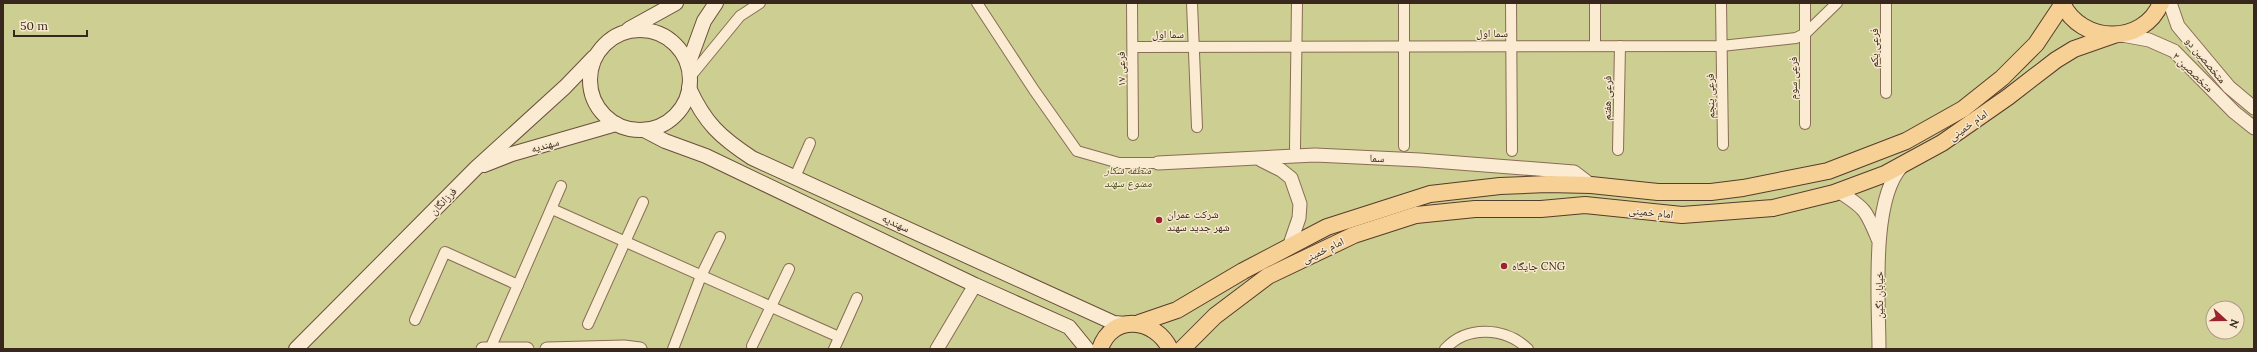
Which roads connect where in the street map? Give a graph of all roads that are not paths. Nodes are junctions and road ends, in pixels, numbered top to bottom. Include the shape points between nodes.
1 (676, 3) edge
2 (716, 3) edge
3 (760, 3) edge
4 (977, 3) edge
5 (1132, 3) edge
6 (1192, 3) edge
7 (1297, 3) edge
8 (1404, 3) edge
9 (1511, 3) edge
10 (1595, 3) edge
11 (1720, 3) edge
12 (1805, 3) edge
13 (1837, 3) edge
14 (1886, 3) edge
15 (2161, 3) edge
16 (2170, 3) edge
17 (2062, 4) edge
18 (625, 31) junction
19 (1806, 33) junction
20 (2118, 35) junction
21 (1298, 45) junction
22 (1404, 45) junction
23 (1512, 45) junction
24 (1595, 45) junction
25 (1194, 46) junction
26 (1620, 46) junction
27 (1721, 46) junction
28 (1132, 47) junction
29 (594, 57) junction
30 (689, 77) junction
31 (1886, 93) dead end
32 (2254, 108) edge
33 (616, 124) junction
34 (1805, 124) dead end
35 (1197, 127) dead end
36 (2254, 128) edge
37 (644, 130) junction
38 (1133, 135) dead end
39 (810, 143) dead end
40 (1723, 145) dead end
41 (1404, 146) dead end
42 (1295, 148) dead end
43 (1618, 150) dead end
44 (1512, 151) dead end
45 (1259, 159) junction
46 (1158, 163) joint
47 (1903, 164) junction
48 (476, 168) junction
49 (795, 177) junction
50 (1591, 184) junction
51 (561, 186) dead end
52 (1838, 191) junction
53 (643, 202) dead end
54 (552, 209) junction
55 (720, 237) dead end
56 (1879, 240) junction
57 (625, 242) junction
58 (1289, 247) junction
59 (986, 265) junction
60 (789, 269) dead end
61 (701, 276) junction
62 (975, 284) junction
63 (518, 285) junction
64 (857, 298) dead end
65 (771, 307) junction
66 (415, 320) dead end
67 (588, 324) dead end
68 (1133, 324) junction
69 (839, 337) junction
70 (752, 346) dead end
71 (490, 348) edge
72 (296, 349) edge
73 (483, 349) edge
74 (527, 349) edge
75 (547, 349) edge
76 (640, 349) edge
77 (673, 349) edge
78 (834, 349) edge
79 (937, 349) edge
80 (1087, 349) edge
81 (1100, 349) edge
82 (1170, 349) edge
83 (1182, 349) edge
84 (1445, 349) edge
85 (1528, 349) edge
86 (1879, 349) edge

1 - 18 main road
2 - 30 main road via 704,21
3 - 30 street via 740,16
4 - 46 street via 1077,151 1119,163
5 - 28 street, فرعی ۱۷
6 - 25 street
7 - 21 street
8 - 22 street
9 - 23 street
10 - 24 street
11 - 27 street, فرعی پنجم
12 - 19 street, فرعی سوم
13 - 19 street, سما اول
14 - 31 street, فرعی یکم
15 - 20 main road, امام خمینی via 2152,18 2139,29
16 - 32 street, متخصصین دو via 2178,26 2229,87
17 - 20 main road via 2071,17 2086,29 2102,35
17 - 50 main road, امام خمینی via 2036,44 2002,78 1963,109 1906,141 1828,171 1711,192 1658,192
18 - 29 main road via 612,37
18 - 30 main road via 651,30 664,35 683,53
19 - 27 street, سما اول via 1796,38
19 - 34 street, فرعی سوم
20 - 36 street, متخصصین ۲ via 2149,40 2174,51 2234,112
20 - 47 main road, امام خمینی via 2074,48 1942,143
21 - 22 street, سما اول
21 - 25 street, سما اول
21 - 42 street
22 - 23 street, سما اول
22 - 41 street
23 - 24 street, سما اول
23 - 44 street
24 - 26 street, سما اول
25 - 28 street, سما اول
25 - 35 street
26 - 27 street, سما اول
26 - 43 street, فرعی هفتم
27 - 40 street, فرعی پنجم
28 - 38 street, فرعی ۱۷
29 - 33 main road via 590,72 590,88 594,102 603,115
29 - 48 main road, فرزانگان
30 - 37 main road via 684,104 674,117 660,126
30 - 49 main road, سهندیه via 701,112 726,141 752,158
33 - 37 main road via 629,130
33 - 48 main road, سهندیه via 512,154
37 - 62 main road, سهندیه via 665,141 706,156
39 - 49 street
45 - 46 street, سما
45 - 50 street, سما via 1315,156 1420,160 1574,172
45 - 58 street via 1291,178 1300,204 1299,218
47 - 52 main road, امام خمینی via 1886,174
47 - 56 street via 1895,173 1886,194
48 - 72 main road, فرزانگان
49 - 59 main road, سهندیه
50 - 58 main road, امام خمینی via 1500,186 1430,194 1327,227
51 - 54 street
52 - 56 street via 1866,212
52 - 83 main road, امام خمینی via 1773,208 1682,215 1585,205 1541,209 1475,209 1416,215 1354,235 1268,276 1215,316
53 - 57 street
54 - 57 street
54 - 63 street
55 - 61 street
56 - 86 street, خیابان نگین
57 - 61 street
57 - 67 street
58 - 68 main road, امام خمینی via 1177,310
59 - 62 main road
59 - 68 main road, سهندیه via 1114,323
60 - 65 street
61 - 65 street
61 - 77 street
62 - 79 street
62 - 80 main road, سهندیه via 1069,327
63 - 66 street via 446,252
63 - 71 street
64 - 69 street
65 - 69 street
65 - 70 street
68 - 81 main road, امام خمینی via 1109,335
68 - 82 main road via 1158,332
69 - 78 street
71 - 73 street
71 - 74 street
75 - 76 street
84 - 85 street via 1463,336 1490,331 1507,335

